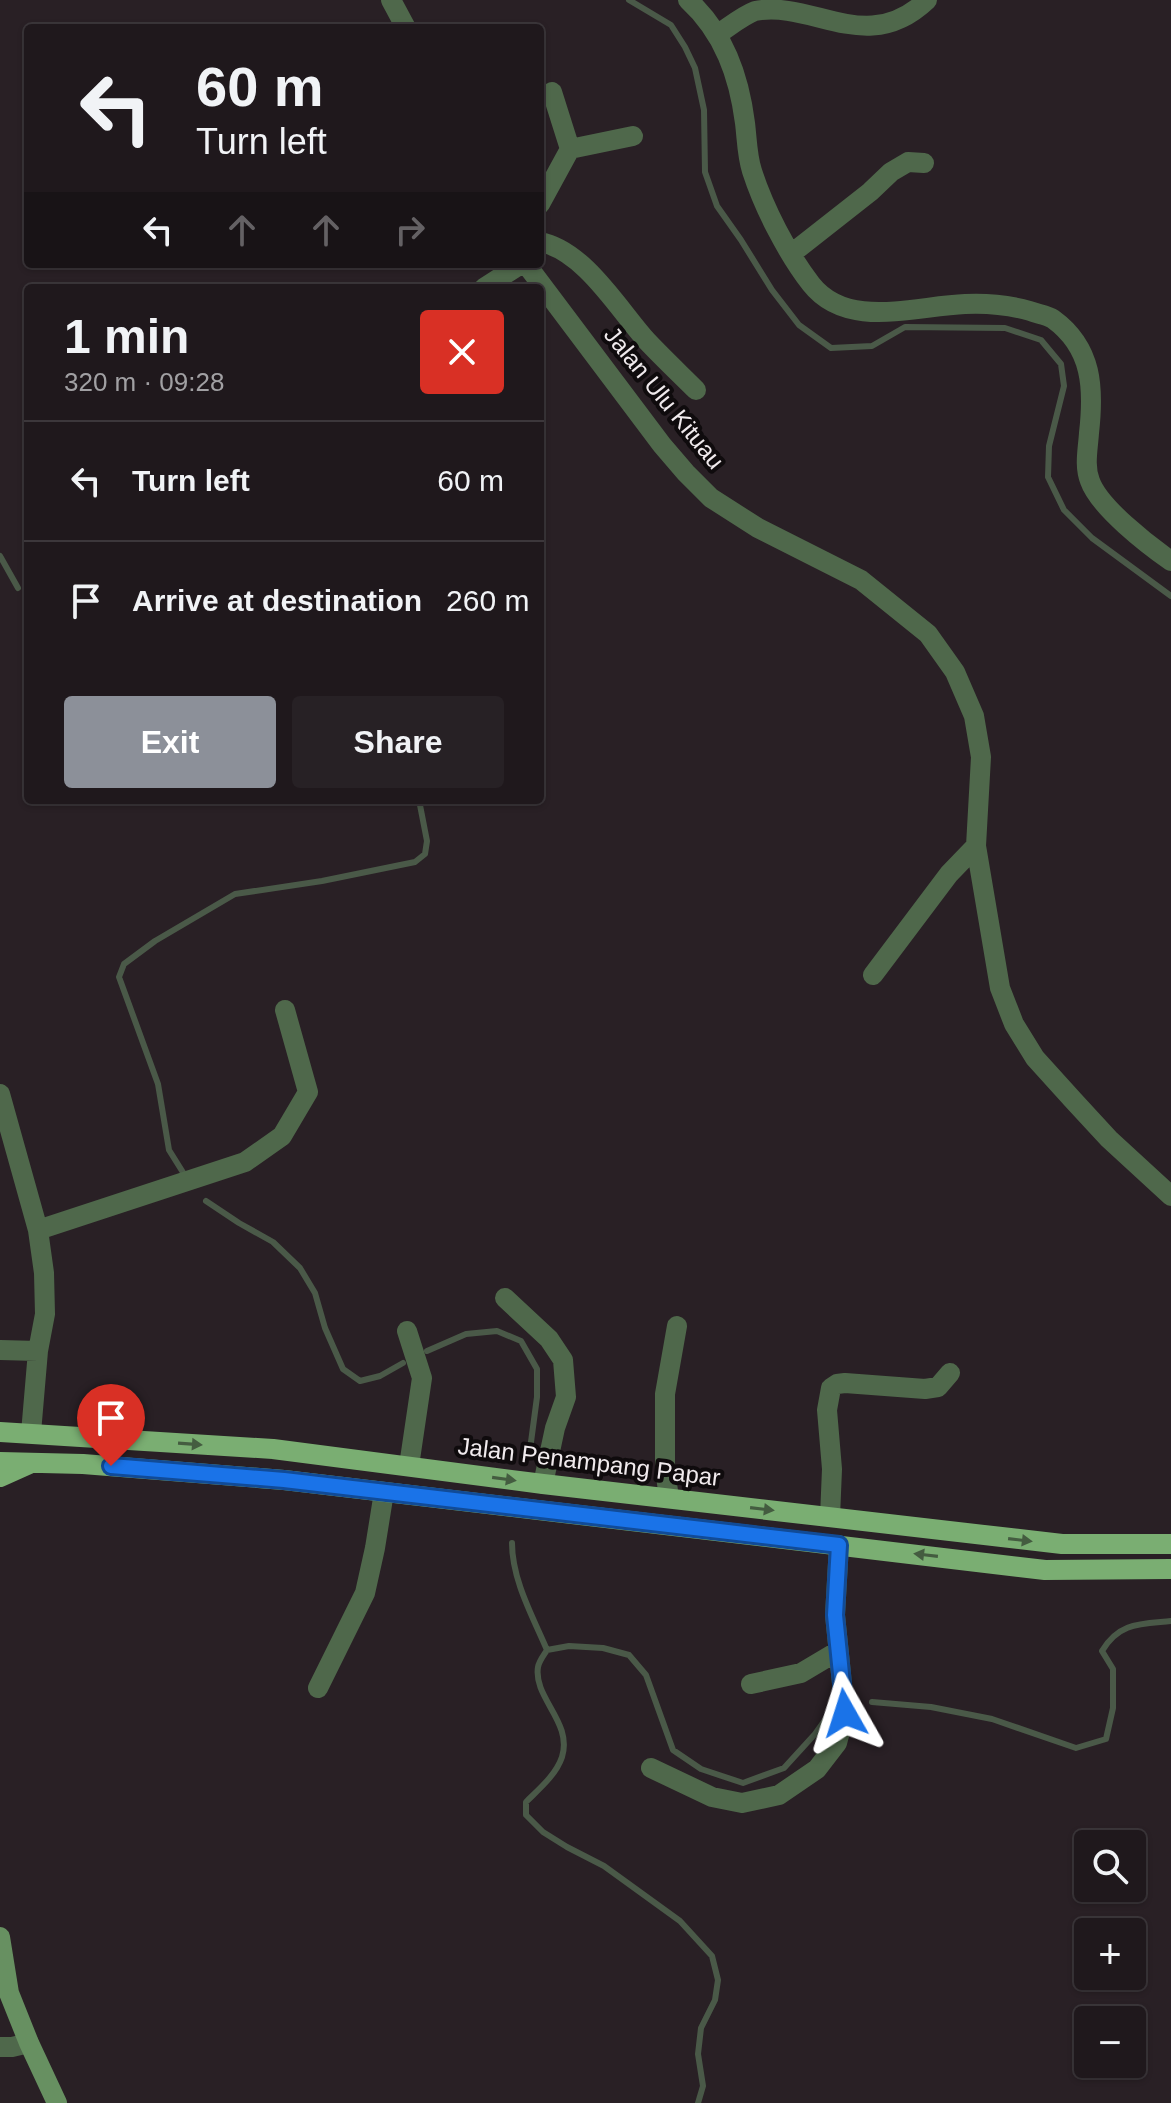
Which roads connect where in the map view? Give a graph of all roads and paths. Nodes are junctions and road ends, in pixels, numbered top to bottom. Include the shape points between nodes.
1 (391, 0) edge
2 (688, 0) edge
3 (927, 0) edge
4 (404, 24) edge
5 (718, 34) junction
6 (552, 92) dead end
7 (633, 136) dead end
8 (570, 149) junction
9 (924, 163) dead end
10 (544, 197) edge
11 (544, 243) edge
12 (791, 254) junction
13 (517, 268) edge
14 (527, 268) edge
15 (491, 284) edge
16 (539, 284) edge
17 (544, 290) edge
18 (696, 390) dead end
19 (1171, 561) edge
20 (976, 846) junction
21 (873, 975) dead end
22 (285, 1010) dead end
23 (0, 1094) edge
24 (1171, 1196) edge
25 (38, 1230) junction
26 (505, 1298) dead end
27 (677, 1326) dead end
28 (407, 1331) dead end
29 (0, 1350) edge
30 (38, 1351) junction
31 (950, 1373) dead end
32 (0, 1432) edge
33 (31, 1433) junction
34 (0, 1462) edge
35 (33, 1462) junction
36 (409, 1466) junction
37 (438, 1470) junction
38 (0, 1477) edge
39 (543, 1484) junction
40 (384, 1492) junction
41 (669, 1498) junction
42 (465, 1502) junction
43 (830, 1517) junction
44 (1171, 1544) edge
45 (839, 1545) junction
46 (1171, 1569) edge
47 (838, 1651) junction
48 (751, 1684) dead end
49 (318, 1688) dead end
50 (651, 1768) dead end
51 (0, 1937) edge
52 (29, 2043) junction
53 (0, 2047) edge
54 (57, 2103) edge

1 - 4 street
2 - 5 street
3 - 5 street via 893,22 876,24 768,8
5 - 12 street via 740,93 751,169
6 - 8 street
7 - 8 street
8 - 10 street
9 - 12 street via 908,162 891,172
11 - 18 street via 589,273
12 - 19 street via 824,299 854,310 1010,305 1051,318 1083,352 1091,376 1086,460 1090,481 1124,523
13 - 15 street
14 - 16 street, Jalan Ulu Kituau
17 - 20 street, Jalan Ulu Kituau via 662,445 711,498 861,580 928,634 955,672 974,716 981,757
20 - 21 street
20 - 24 street, Jalan Ulu Kituau via 1000,988 1014,1024 1035,1058 1073,1100
22 - 25 street via 308,1092 282,1136 245,1162
23 - 25 street
25 - 30 street via 45,1314
26 - 39 street via 549,1339 563,1360 566,1397
27 - 41 street via 665,1394
28 - 36 street via 422,1378
29 - 30 street
30 - 33 street
31 - 43 street via 938,1387 925,1389 845,1383 831,1388
32 - 33 main road, Jalan Penampang Papar
33 -> 36 main road, Jalan Penampang Papar via 273,1449
34 - 35 main road
35 - 38 main road
35 - 40 main road
36 - 37 main road, Jalan Penampang Papar
37 -> 39 main road, Jalan Penampang Papar
37 - 42 main road via 466,1488
39 - 41 main road, Jalan Penampang Papar
40 - 42 main road
40 - 49 street via 365,1593
41 -> 43 main road, Jalan Penampang Papar
42 - 45 main road
43 -> 44 main road, Jalan Penampang Papar via 1062,1544
46 -> 45 main road via 1045,1570
45 - 47 street
47 - 48 street via 801,1673
47 - 50 street via 845,1713 837,1743 817,1769 779,1795 742,1803 712,1797
51 - 52 main road via 9,1993
52 - 53 street
52 - 54 main road

